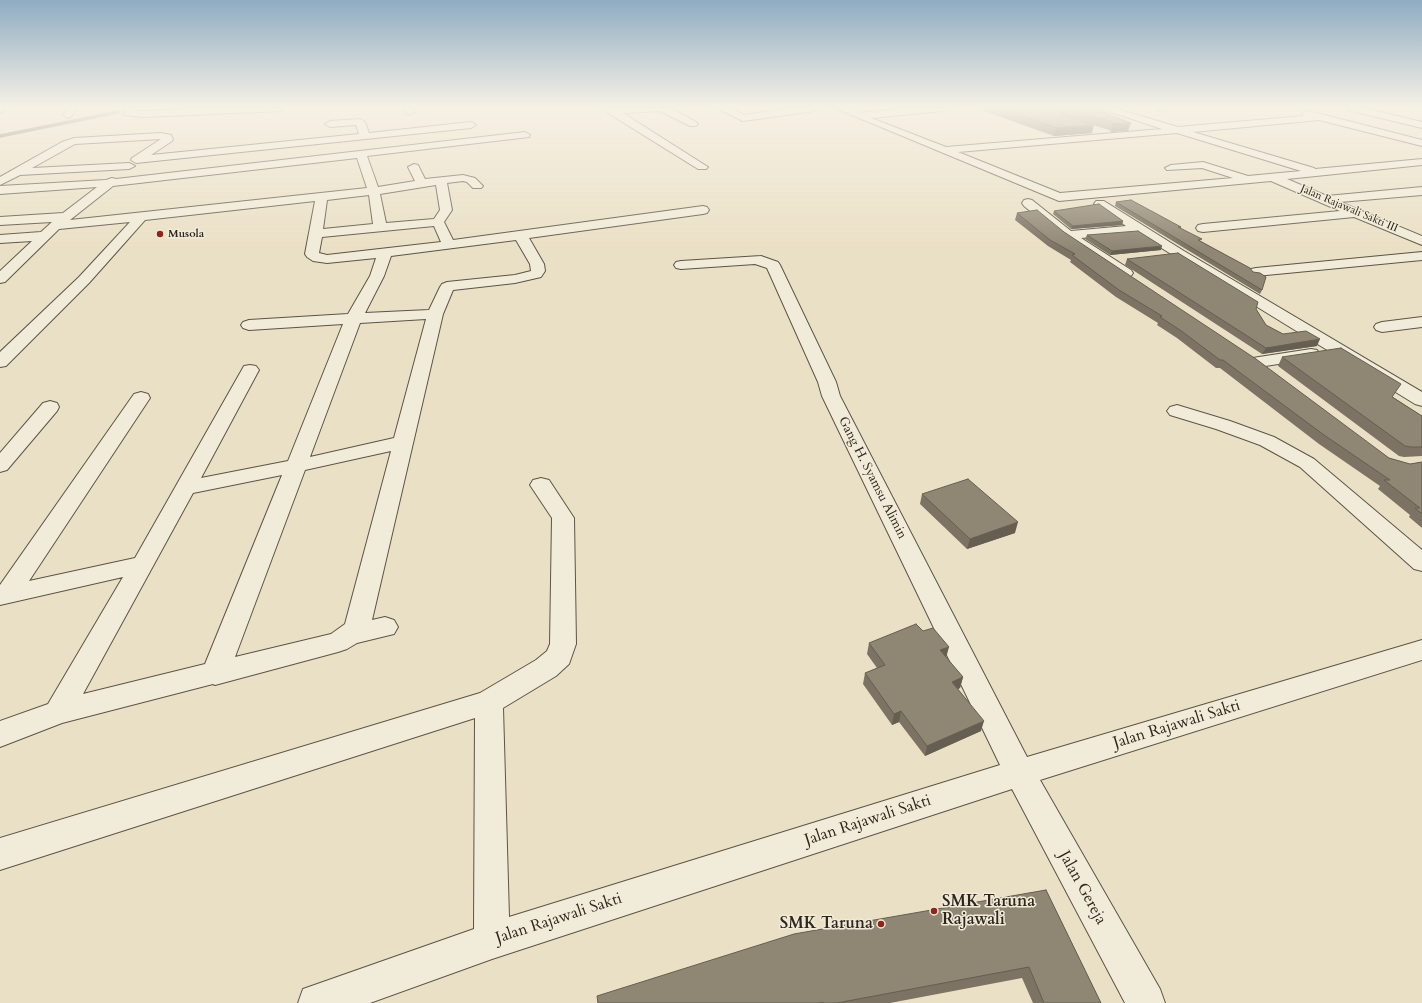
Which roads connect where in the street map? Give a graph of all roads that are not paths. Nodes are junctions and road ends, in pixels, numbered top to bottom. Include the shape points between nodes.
1 (361, 154) edge
2 (47, 155) edge
3 (144, 155) edge
4 (203, 155) edge
5 (354, 155) edge
6 (682, 155) edge
7 (955, 155) edge
8 (1259, 155) edge
9 (1422, 162) edge
10 (132, 163) junction
11 (414, 167) dead end
12 (702, 167) dead end
13 (1171, 168) dead end
14 (0, 169) edge
15 (20, 170) junction
16 (1316, 172) junction
17 (1275, 178) junction
18 (1252, 180) junction
19 (441, 181) junction
20 (0, 182) edge
21 (109, 183) junction
22 (420, 183) junction
23 (477, 186) dead end
24 (48, 187) junction
25 (0, 190) edge
26 (374, 190) junction
27 (1422, 191) edge
28 (322, 196) junction
29 (30, 199) dead end
30 (1325, 199) junction
31 (1097, 206) edge
32 (18, 207) dead end
33 (703, 210) dead end
34 (1059, 210) edge
35 (1356, 213) junction
36 (66, 217) junction
37 (140, 218) junction
38 (0, 220) edge
39 (438, 222) junction
40 (55, 226) junction
41 (380, 227) junction
42 (1203, 228) dead end
43 (1139, 229) junction
44 (316, 234) junction
45 (1068, 235) junction
46 (44, 236) junction
47 (520, 236) junction
48 (0, 240) edge
49 (1422, 241) edge
50 (449, 245) junction
51 (386, 253) junction
52 (1179, 254) junction
53 (1155, 256) edge
54 (1422, 256) edge
55 (1132, 259) edge
56 (1108, 261) junction
57 (18, 262) junction
58 (0, 263) edge
59 (681, 265) dead end
60 (1256, 272) edge
61 (0, 279) edge
62 (1141, 283) edge
63 (435, 314) junction
64 (353, 320) junction
65 (1422, 322) edge
66 (249, 325) dead end
67 (1382, 327) dead end
68 (1339, 350) junction
69 (0, 362) edge
70 (250, 370) dead end
71 (1278, 377) edge
72 (141, 398) dead end
73 (1422, 400) edge
74 (50, 407) dead end
75 (1177, 411) dead end
76 (404, 442) junction
77 (0, 466) edge
78 (296, 466) junction
79 (541, 485) dead end
80 (184, 488) junction
81 (1422, 563) edge
82 (143, 564) junction
83 (3, 595) edge
84 (385, 627) dead end
85 (350, 635) junction
86 (1422, 650) edge
87 (215, 674) junction
88 (489, 702) junction
89 (58, 712) junction
90 (0, 734) edge
91 (1019, 773) junction
92 (0, 854) edge
93 (492, 941) junction
94 (317, 1003) edge
95 (1146, 1003) edge

1 - 26 street
2 - 15 street
3 - 10 street
4 - 10 street
5 - 21 street
6 - 12 street
7 - 18 street via 1059,197
8 - 16 street
9 - 16 street
10 - 15 street
10 - 21 street
11 - 22 street
13 - 18 street via 1203,165
14 - 15 street
15 - 20 street
16 - 17 street
17 - 18 street
17 - 30 street, Jalan Rajawali Sakti III
19 - 22 street
19 - 23 street via 468,179
19 - 39 street via 446,210
21 - 24 street
21 - 36 street
22 - 26 street
24 - 25 street
24 - 29 street
26 - 28 street
26 - 41 street
27 - 30 street
28 - 37 street
28 - 44 street
30 - 35 street, Jalan Rajawali Sakti III
31 - 43 street
32 - 38 street
33 - 47 street
34 - 45 street via 1033,207
35 - 42 street
35 - 49 street, Jalan Rajawali Sakti III
36 - 38 street
36 - 40 street
37 - 40 street
37 - 69 street via 84,280
39 - 41 street
39 - 50 street
40 - 46 street
41 - 44 street
43 - 45 street
43 - 52 street
44 - 51 street via 312,254 320,259
45 - 56 street
46 - 48 street
46 - 57 street
47 - 50 street
47 - 63 street via 537,264 536,274 515,279 449,286
50 - 51 street
51 - 64 street via 377,276
52 - 53 street
52 - 68 street
54 - 60 street
55 - 56 street
56 - 62 street
57 - 58 street
57 - 61 street
59 - 91 street, Gang H. Syamsu Alimin via 761,260 773,265 827,382 831,396
63 - 64 street
63 - 76 street
64 - 66 street
64 - 78 street
65 - 67 street
68 - 71 street via 1252,358
68 - 73 street
70 - 80 street
72 - 83 street
74 - 77 street
75 - 81 street via 1267,441 1307,463
76 - 78 street
76 - 85 street via 357,628
78 - 80 street
78 - 87 street
79 - 88 street via 563,518 563,644 559,657 546,668
80 - 82 street
82 - 83 street
82 - 89 street
84 - 85 street
85 - 87 street via 338,642
86 - 91 street, Jalan Rajawali Sakti
87 - 89 street
88 - 92 street
88 - 93 street
89 - 90 street
91 - 93 street, Jalan Rajawali Sakti
91 - 95 street, Jalan Gereja
93 - 94 street, Jalan Rajawali Sakti

